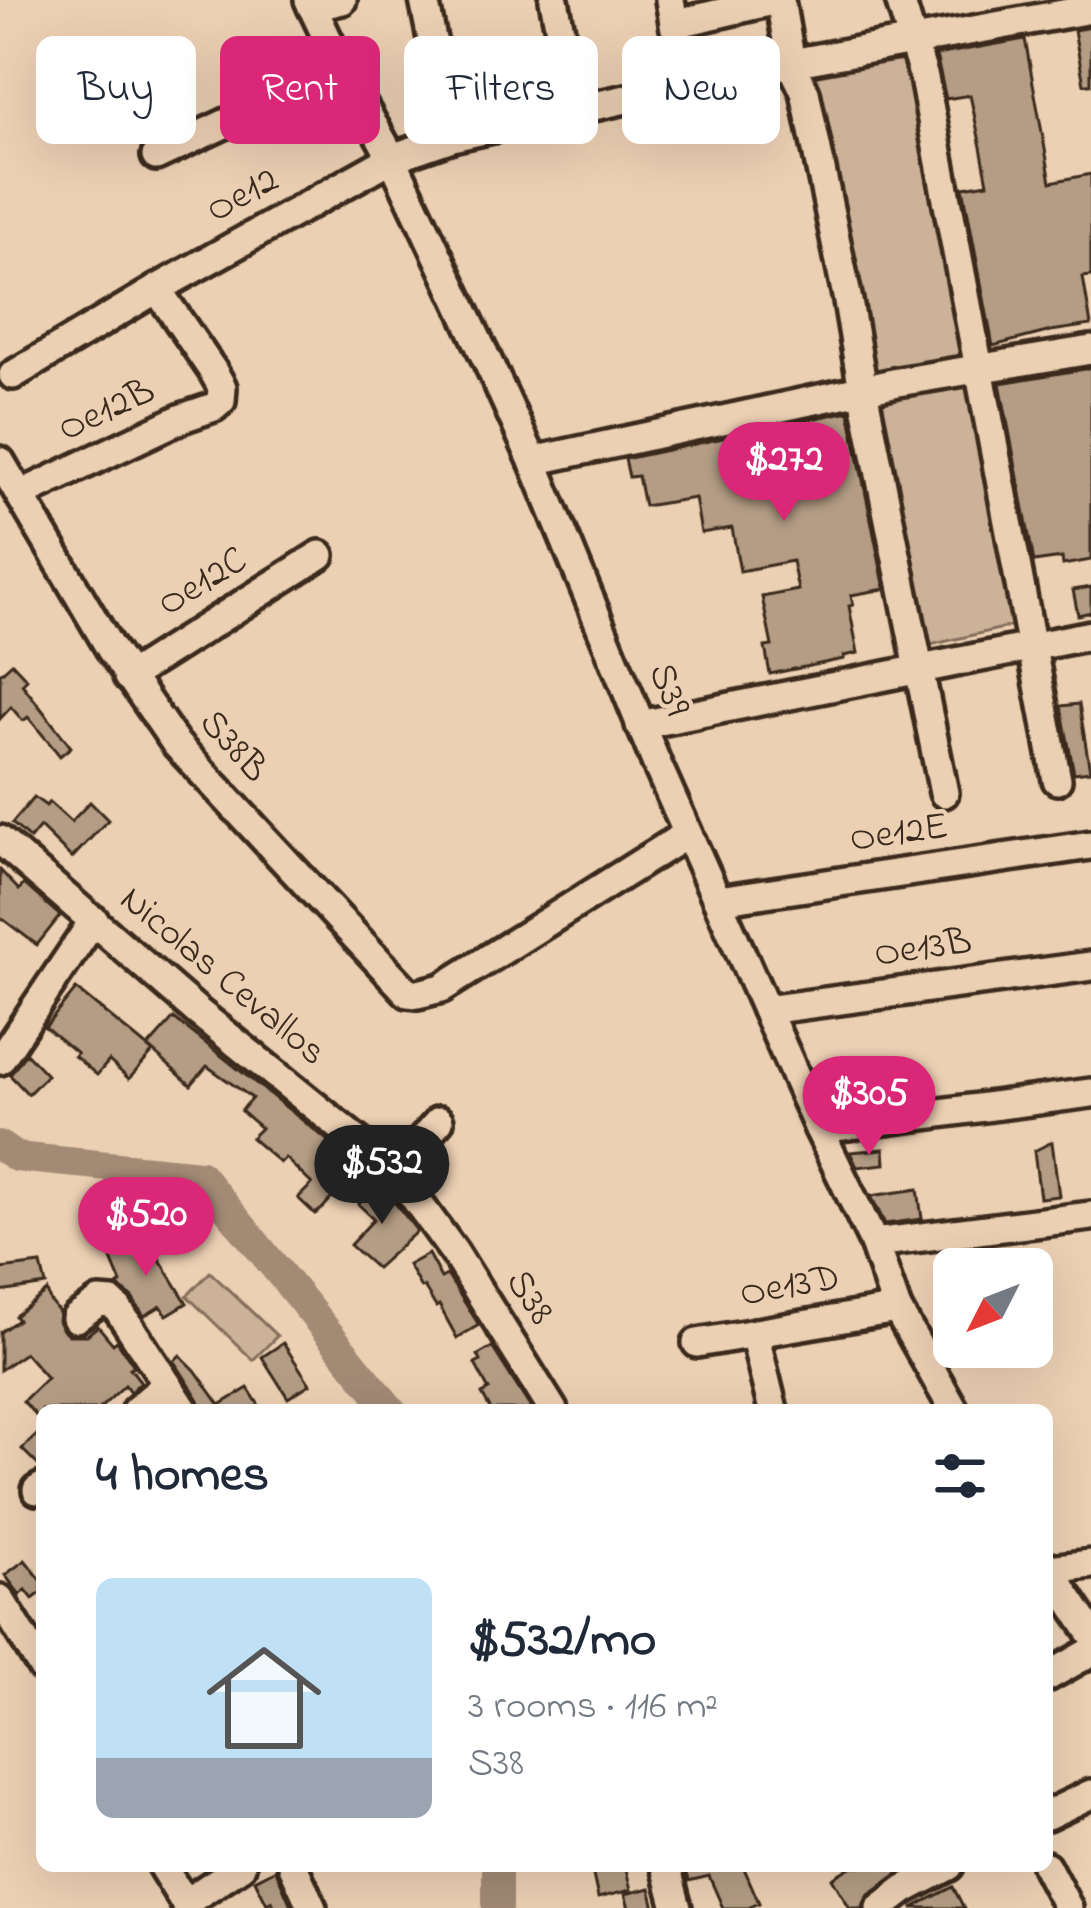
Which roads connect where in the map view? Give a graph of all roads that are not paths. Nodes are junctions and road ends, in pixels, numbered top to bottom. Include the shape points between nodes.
1 (342, 0) edge
2 (424, 0) edge
3 (554, 0) edge
4 (778, 0) edge
5 (900, 0) edge
6 (310, 4) edge
7 (1091, 9) edge
8 (672, 12) edge
9 (998, 13) edge
10 (325, 36) edge
11 (431, 36) edge
12 (561, 36) edge
13 (911, 43) junction
14 (790, 62) junction
15 (780, 64) edge
16 (220, 126) edge
17 (380, 137) edge
18 (432, 144) edge
19 (156, 156) dead end
20 (392, 158) junction
21 (157, 289) junction
22 (1091, 350) edge
23 (980, 369) junction
24 (13, 375) dead end
25 (863, 390) junction
26 (0, 461) edge
27 (533, 461) junction
28 (22, 494) junction
29 (320, 555) dead end
30 (1091, 635) edge
31 (1031, 648) junction
32 (919, 669) junction
33 (128, 677) junction
34 (640, 725) junction
35 (1057, 780) dead end
36 (944, 793) dead end
37 (687, 834) junction
38 (0, 840) edge
39 (1091, 845) edge
40 (718, 900) junction
41 (94, 920) junction
42 (1091, 966) edge
43 (766, 1010) junction
44 (0, 1060) edge
45 (1091, 1093) edge
46 (439, 1120) dead end
47 (819, 1129) junction
48 (395, 1171) junction
49 (1091, 1216) edge
50 (874, 1244) junction
51 (897, 1309) junction
52 (76, 1318) dead end
53 (754, 1333) junction
54 (697, 1343) dead end
55 (167, 1384) junction
56 (143, 1404) edge
57 (180, 1404) edge
58 (549, 1404) edge
59 (772, 1404) edge
60 (951, 1404) edge
61 (1091, 1564) edge
62 (1053, 1568) edge
63 (1053, 1575) edge
64 (0, 1599) edge
65 (1091, 1632) edge
66 (36, 1648) edge
67 (1091, 1652) edge
68 (1053, 1674) edge
69 (1091, 1794) edge
70 (1053, 1812) edge
71 (166, 1872) edge
72 (233, 1872) edge
73 (296, 1872) edge
74 (668, 1872) edge
75 (942, 1872) edge
76 (1049, 1872) edge
77 (910, 1899) edge
78 (186, 1905) edge
79 (312, 1908) edge
80 (677, 1908) edge
81 (880, 1908) edge
82 (1068, 1908) edge

1 - 6 street
2 - 11 street
3 - 12 street
4 - 8 street
4 - 14 street
5 - 13 street
6 - 10 street, S39
7 - 9 street, Oe12
9 - 13 street, Oe12
13 - 14 street, Oe12
13 - 23 street
14 - 15 street, Oe12
14 - 25 street via 805,92
16 - 19 street
17 - 20 street, S39
18 - 20 street, Oe12
20 - 21 street, Oe12
20 - 27 street, S39
21 - 24 street, Oe12
21 - 28 street, Oe12B via 223,396
22 - 23 street
23 - 25 street
23 - 31 street
25 - 27 street
25 - 32 street
26 - 28 street
27 - 34 street, S39
28 - 33 street, S38B
29 - 33 street, Oe12C
30 - 31 street
31 - 32 street
31 - 35 street
32 - 34 street
32 - 36 street
33 - 37 street, S38B via 176,744 408,993 442,988
34 - 37 street, S39
37 - 40 street, S39
38 - 41 street, Nicolas Cevallos
39 - 40 street, Oe12E
40 - 43 street, S39
41 - 44 street
41 - 48 street, Nicolas Cevallos
42 - 43 street, Oe13B
43 - 47 street, S39
45 - 47 street
46 - 48 street
47 - 50 street, S39
48 - 58 street, S38
49 - 50 street, Oe13D
50 - 51 street, S39
51 - 53 street, Oe13D
51 - 60 street, S39
52 - 55 street via 99,1301 112,1303
53 - 54 street, Oe13D
53 - 59 street
55 - 56 street
55 - 57 street
61 - 62 street
63 - 65 street
64 - 66 street
67 - 68 street
69 - 70 street
71 - 78 street
72 - 78 street
73 - 79 street
74 - 80 street
75 - 77 street
76 - 82 street
77 - 81 street

